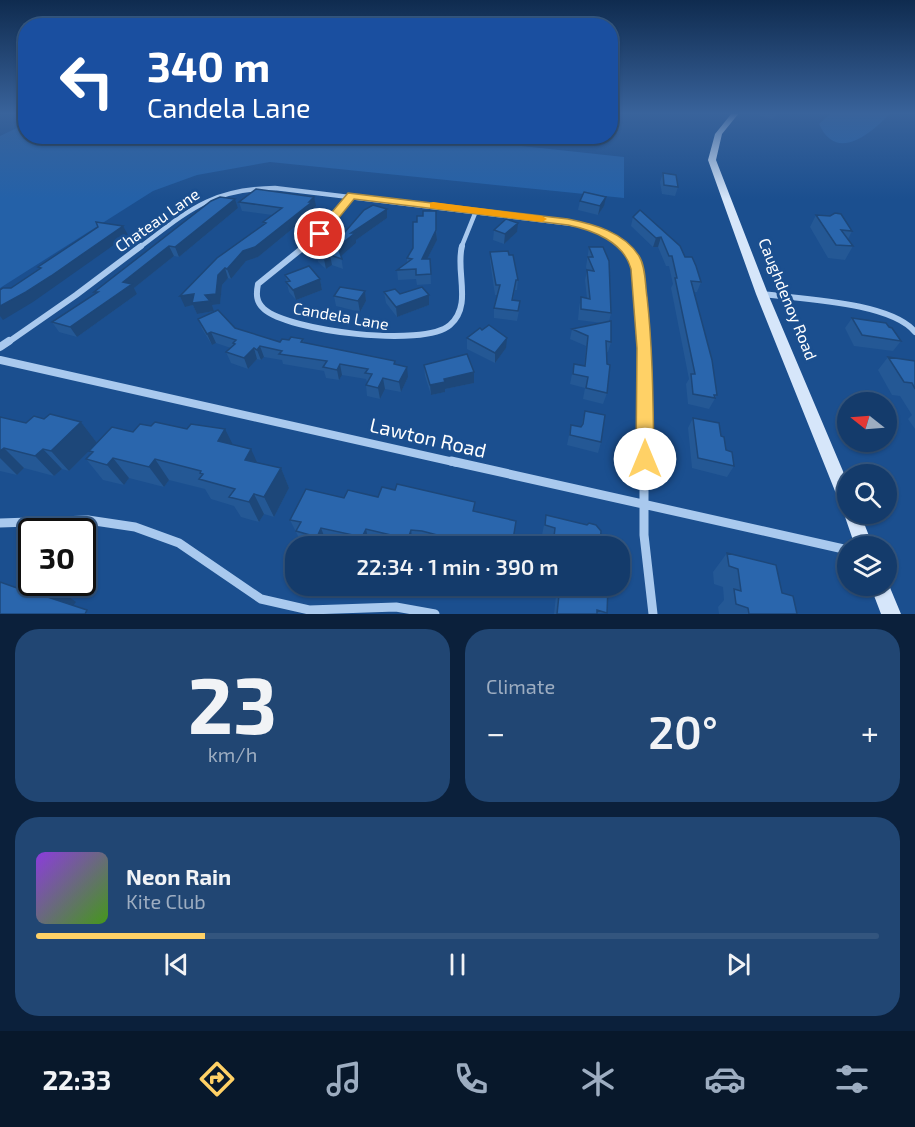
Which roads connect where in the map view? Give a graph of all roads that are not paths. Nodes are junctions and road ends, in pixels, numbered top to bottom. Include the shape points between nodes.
1 (714, 142) edge
2 (352, 196) junction
3 (476, 211) junction
4 (762, 294) junction
5 (915, 332) edge
6 (0, 347) edge
7 (0, 360) edge
8 (837, 478) edge
9 (645, 503) junction
10 (0, 523) edge
11 (837, 547) edge
12 (884, 596) edge
13 (435, 614) edge
14 (653, 614) edge
15 (891, 614) edge

1 - 4 street, Caughdenoy Road via 712,160
2 - 3 street, Chateau Lane
2 - 3 street, Candela Lane via 320,234 258,284 257,301 270,315 393,339 429,336 460,312 464,297 459,262
2 - 6 street, Chateau Lane via 269,187 239,189 209,199
3 - 9 street, Chateau Lane via 589,226 613,238 634,258 645,348
4 - 5 street via 877,310 910,324
4 - 8 street, Caughdenoy Road
7 - 9 street, Lawton Road
9 - 11 street, Lawton Road
9 - 14 street, Chateau Lane via 644,535
10 - 13 street via 88,520 135,527 179,543 261,599 309,610 396,607
12 - 15 street

